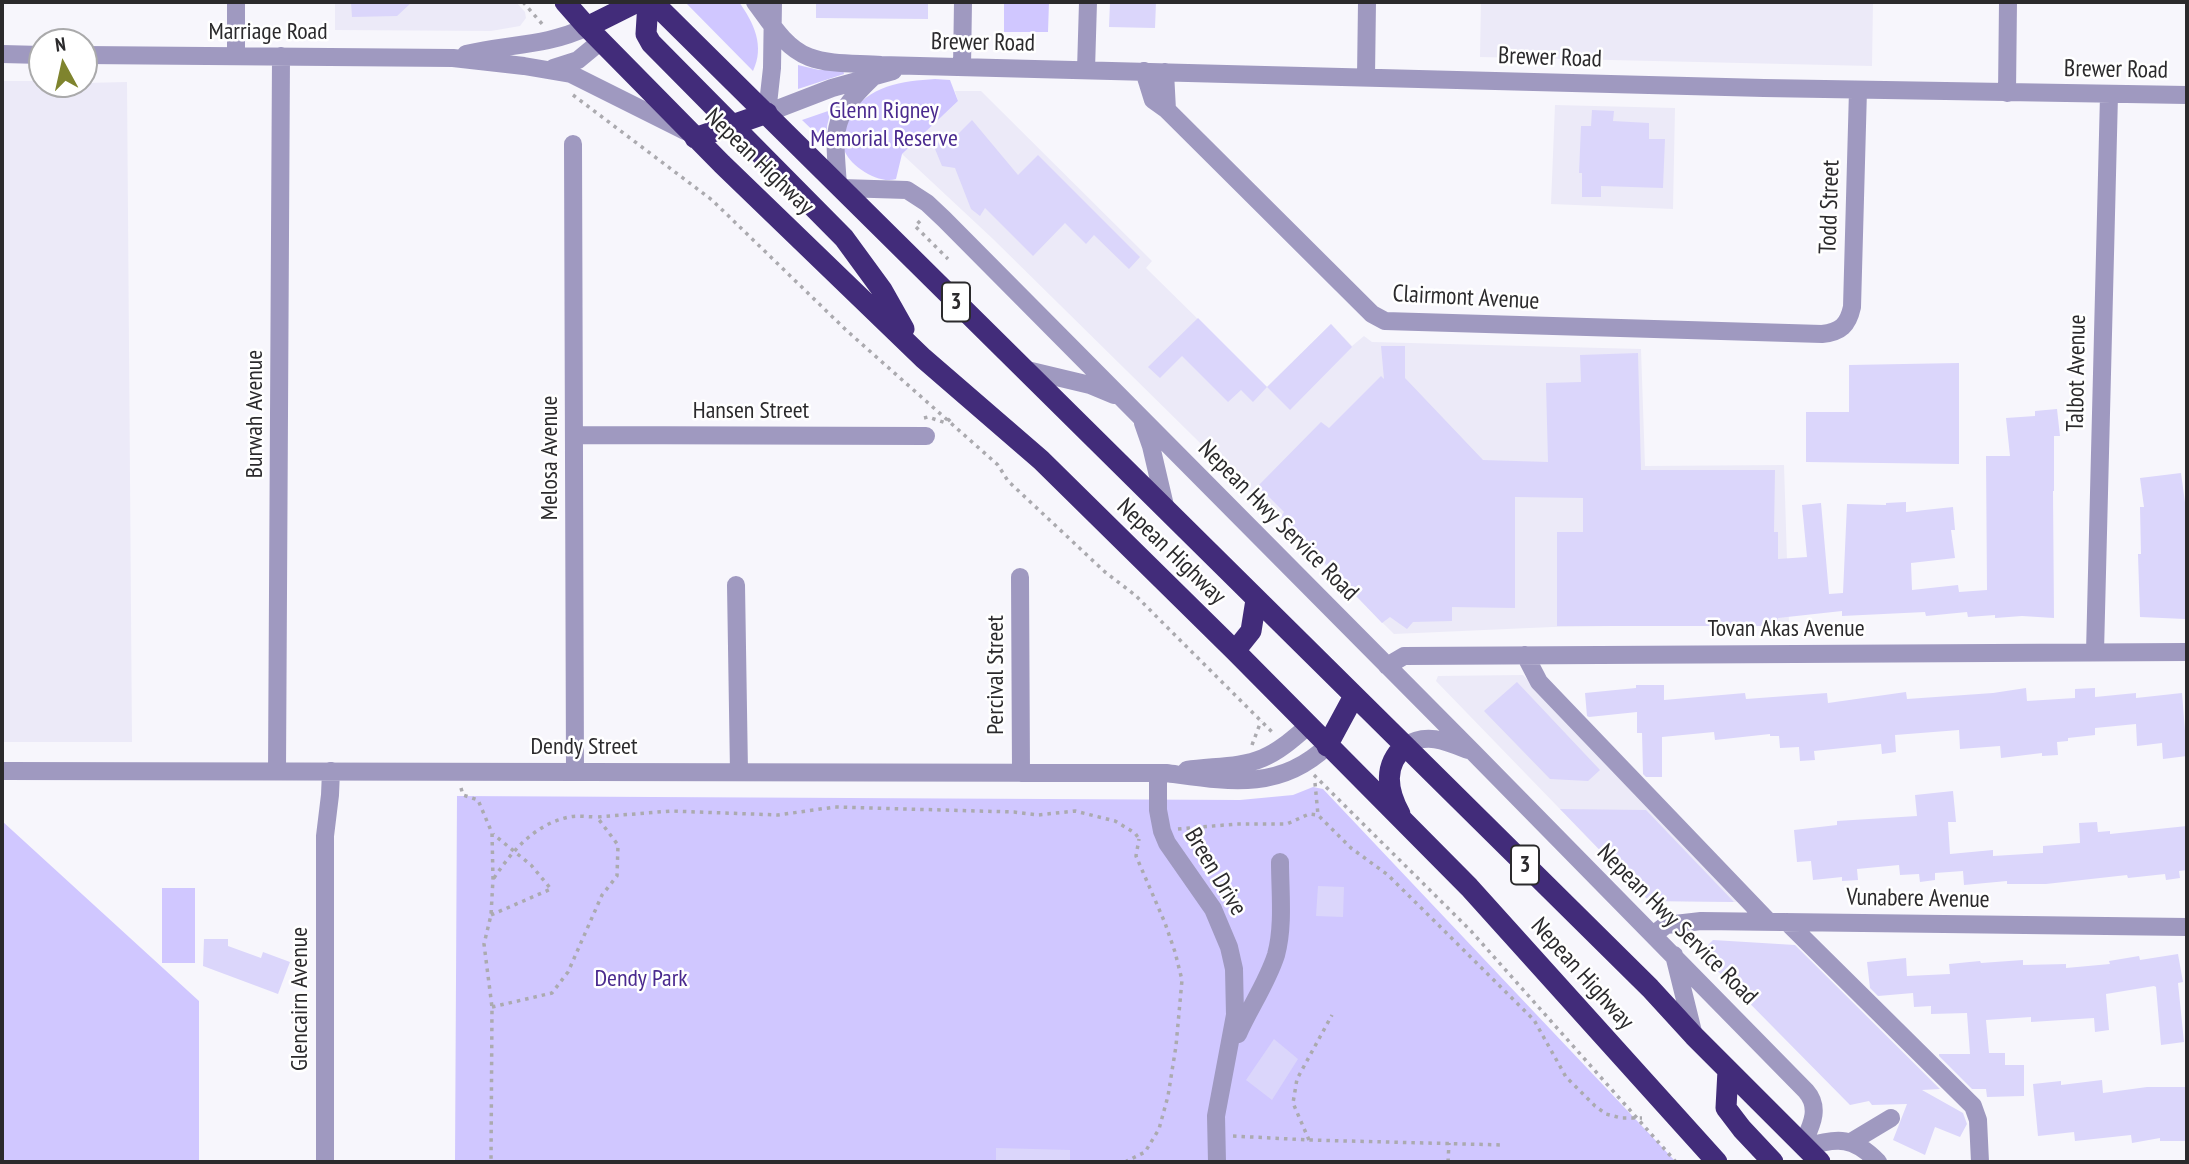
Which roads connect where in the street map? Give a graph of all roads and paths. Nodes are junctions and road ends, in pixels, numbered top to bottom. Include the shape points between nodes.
1 (236, 2) edge
2 (523, 2) edge
3 (565, 2) edge
4 (637, 2) edge
5 (648, 2) edge
6 (653, 2) edge
7 (755, 2) edge
8 (773, 2) edge
9 (963, 2) edge
10 (1087, 2) edge
11 (1367, 2) edge
12 (2007, 2) edge
13 (544, 26) dead end
14 (773, 26) junction
15 (594, 34) junction
16 (2, 54) edge
17 (28, 55) edge
18 (98, 55) edge
19 (236, 56) junction
20 (281, 56) junction
21 (453, 58) junction
22 (911, 66) junction
23 (536, 67) junction
24 (962, 67) junction
25 (1086, 70) junction
26 (1144, 71) junction
27 (1166, 72) junction
28 (875, 75) junction
29 (1366, 77) junction
30 (570, 82) junction
31 (1858, 90) junction
32 (2007, 93) junction
33 (2109, 94) junction
34 (2187, 96) edge
35 (1167, 110) junction
36 (767, 113) junction
37 (730, 125) junction
38 (693, 136) junction
39 (573, 144) dead end
40 (839, 186) junction
41 (817, 210) junction
42 (1845, 325) joint
43 (918, 352) junction
44 (1023, 369) junction
45 (1123, 401) junction
46 (1138, 414) junction
47 (951, 418) junction
48 (917, 420) dead end
49 (575, 435) junction
50 (926, 436) dead end
51 (1166, 510) junction
52 (1020, 577) dead end
53 (736, 585) dead end
54 (1256, 600) junction
55 (1235, 651) junction
56 (2095, 652) junction
57 (2187, 652) edge
58 (1525, 655) junction
59 (1387, 666) junction
60 (1354, 696) junction
61 (1261, 721) dead end
62 (1308, 726) junction
63 (1327, 746) junction
64 (1405, 746) junction
65 (1473, 752) junction
66 (2, 771) edge
67 (277, 771) junction
68 (324, 771) junction
69 (458, 772) junction
70 (575, 772) junction
71 (739, 772) junction
72 (1021, 773) junction
73 (1162, 773) junction
74 (1318, 815) junction
75 (597, 817) junction
76 (1404, 822) junction
77 (1162, 831) junction
78 (492, 833) junction
79 (1139, 839) junction
80 (513, 851) junction
81 (1280, 862) dead end
82 (493, 879) junction
83 (491, 915) junction
84 (1778, 922) junction
85 (2187, 927) edge
86 (1653, 935) junction
87 (1674, 955) junction
88 (492, 1007) junction
89 (1332, 1015) dead end
90 (1694, 1036) junction
91 (1228, 1052) junction
92 (1728, 1070) junction
93 (1639, 1118) junction
94 (1891, 1118) dead end
95 (1215, 1135) junction
96 (1309, 1140) junction
97 (1851, 1142) junction
98 (1448, 1143) junction
99 (1504, 1145) dead end
100 (1810, 1151) edge
101 (325, 1162) edge
102 (491, 1162) edge
103 (1125, 1162) edge
104 (1217, 1162) edge
105 (1448, 1162) edge
106 (1676, 1162) edge
107 (1717, 1162) edge
108 (1773, 1162) edge
109 (1878, 1162) edge
110 (1980, 1162) edge

1 - 19 street
2 - 13 path
3 - 15 highway, Nepean Highway / 3
4 - 15 highway
5 - 37 highway via 649,42
6 - 36 highway, Nepean Highway / 3
7 - 14 street, Brewer Road
8 - 14 street
9 - 24 street
10 - 25 street
11 - 29 street
12 - 32 street
14 - 22 street, Brewer Road via 791,46 812,58
14 - 36 street
15 - 21 street, Marriage Road
15 - 23 street via 569,64
15 - 38 highway, Nepean Highway / 3
16 - 17 street
18 - 19 street, Marriage Road
19 - 20 street, Marriage Road
20 - 21 street, Marriage Road
20 - 67 street, Burwah Avenue
21 - 23 street, Marriage Road
22 - 24 street, Brewer Road
22 - 28 street, Brewer Road
23 - 30 street, Marriage Road
24 - 25 street, Brewer Road
25 - 26 street, Brewer Road
26 - 27 street, Brewer Road
26 - 35 street, Clairmont Avenue via 1153,100
27 - 29 street, Brewer Road
27 - 35 street
28 - 36 street, Brewer Road
28 - 40 street via 839,118 835,140
29 - 31 street, Brewer Road
30 - 38 street, Marriage Road
30 - 47 path via 578,100 712,200 846,330
31 - 32 street, Brewer Road
31 - 42 street, Todd Street via 1852,307
32 - 33 street, Brewer Road
33 - 34 street, Brewer Road
33 - 56 street, Talbot Avenue
35 - 42 street, Clairmont Avenue via 1372,314 1385,321 1822,334
36 - 37 highway
36 - 40 highway, Nepean Highway / 3
37 - 38 highway
37 - 41 highway
38 - 43 highway, Nepean Highway / 3
39 - 49 street, Melosa Avenue
40 - 41 highway
40 - 44 highway, Nepean Highway / 3
40 - 45 street, Nepean Hwy Service Road via 905,190 917,196
41 - 43 highway via 882,290
43 - 55 highway, Nepean Highway / 3 via 1041,460
44 - 45 street, Nepean Hwy Service Road via 1098,388
44 - 51 highway, Nepean Highway / 3
45 - 46 street, Nepean Hwy Service Road
46 - 51 street, Nepean Hwy Service Road via 1151,446
46 - 59 street, Nepean Hwy Service Road
47 - 48 path via 946,423 928,417
47 - 61 path via 1008,481 1135,595
49 - 50 street, Hansen Street
49 - 70 street, Melosa Avenue
51 - 54 highway, Nepean Highway / 3
52 - 72 street, Percival Street
53 - 71 street
54 - 55 highway via 1251,631
54 - 60 highway, Nepean Highway / 3
55 - 62 highway, Nepean Highway / 3
56 - 57 street, Tovan Akas Avenue
56 - 58 street, Tovan Akas Avenue
58 - 59 street, Tovan Akas Avenue via 1404,656
58 - 84 street via 1539,681
59 - 65 street, Nepean Hwy Service Road
60 - 62 highway
60 - 63 highway
60 - 64 highway, Nepean Highway / 3
62 - 63 highway, Nepean Highway / 3
62 - 73 street, Dendy Street via 1257,760
63 - 73 street, Dendy Street via 1300,767 1263,779
63 - 76 highway, Nepean Highway / 3
64 - 65 street, Nepean Hwy Service Road via 1435,739
64 - 76 highway via 1393,759 1389,778
64 - 90 highway, Nepean Highway / 3
65 - 86 street, Nepean Hwy Service Road
66 - 67 street, Dendy Street
67 - 68 street, Dendy Street
68 - 69 street, Dendy Street
68 - 101 street, Glencairn Avenue via 330,795 325,836
69 - 70 street, Dendy Street
69 - 78 path via 463,795 478,800
70 - 71 street, Dendy Street
71 - 72 street, Dendy Street
72 - 73 street, Dendy Street
73 - 77 street, Breen Drive via 1158,810
74 - 77 path via 1287,824
74 - 93 path via 1351,848 1388,875 1534,1020 1566,1077 1595,1106 1606,1114
74 - 93 path via 1317,782 1471,931
75 - 79 path via 671,811 778,815 835,807 1038,815 1075,811 1115,821
75 - 80 path via 569,817 542,827
75 - 88 path via 618,845 617,876 602,895 568,972 552,993
76 - 107 highway, Nepean Highway / 3 via 1469,887
77 - 79 path
77 - 91 street, Breen Drive via 1213,909 1229,947 1235,1015
78 - 80 path
78 - 82 path
79 - 103 path via 1136,856 1182,980 1176,1046 1159,1129 1145,1152
80 - 82 path
80 - 83 path via 551,890
81 - 91 street via 1276,953
82 - 83 path
83 - 88 path via 484,944
84 - 85 street, Vunabere Avenue
84 - 86 street, Vunabere Avenue via 1675,922
84 - 110 street via 1973,1106
86 - 87 street, Nepean Hwy Service Road
87 - 90 street
87 - 100 street, Nepean Hwy Service Road via 1810,1095 1814,1115
88 - 102 path
89 - 96 path via 1297,1079 1293,1103
90 - 92 highway, Nepean Highway / 3
91 - 95 street, Breen Drive
92 - 100 highway, Nepean Highway / 3
92 - 108 highway via 1726,1108
93 - 106 path
94 - 97 street
95 - 96 path
95 - 104 street, Breen Drive
96 - 98 path
97 - 100 street via 1835,1140
97 - 109 street
98 - 99 path
98 - 105 path

